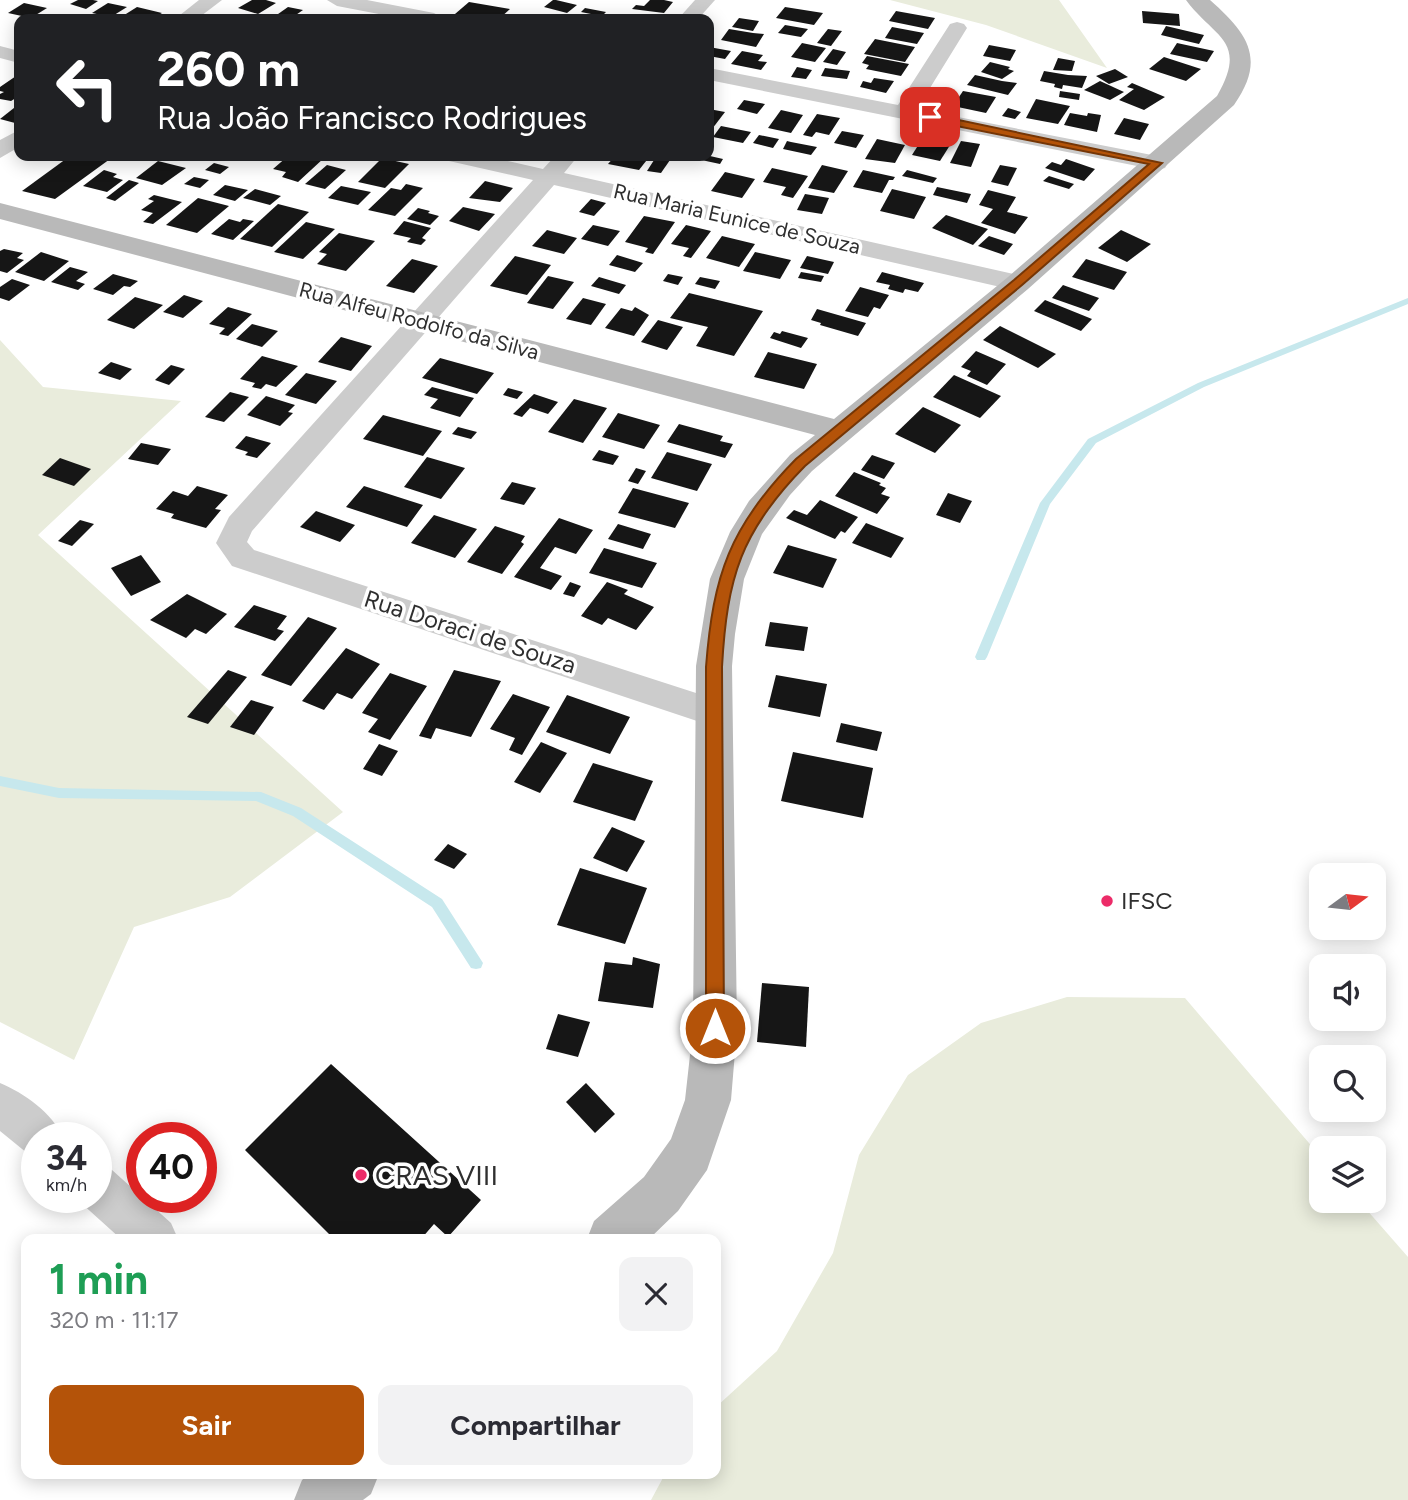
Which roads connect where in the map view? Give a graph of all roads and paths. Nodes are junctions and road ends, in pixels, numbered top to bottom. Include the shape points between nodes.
1 (212, 0) edge
2 (337, 0) edge
3 (705, 0) edge
4 (1197, 0) edge
5 (192, 14) edge
6 (408, 14) edge
7 (692, 14) edge
8 (957, 28) dead end
9 (714, 75) edge
10 (904, 112) junction
11 (479, 161) edge
12 (563, 161) edge
13 (1157, 163) junction
14 (549, 177) junction
15 (0, 211) edge
16 (1018, 283) junction
17 (421, 321) junction
18 (837, 430) junction
19 (715, 713) junction
20 (0, 1104) edge
21 (22, 1122) edge
22 (112, 1200) edge
23 (149, 1234) edge
24 (617, 1234) edge
25 (345, 1479) edge
26 (322, 1500) edge

1 - 5 street
2 - 6 street
3 - 7 street
4 - 13 street via 1238,43 1242,68 1226,100
8 - 10 street
9 - 10 street
10 - 13 street
11 - 14 street, Rua Maria Eunice de Souza
12 - 14 street
13 - 16 street
14 - 16 street, Rua Maria Eunice de Souza
14 - 17 street
15 - 17 street, Rua Alfeu Rodolfo da Silva
16 - 18 street
17 - 18 street, Rua Alfeu Rodolfo da Silva
17 - 19 street, Rua Doraci de Souza via 240,525 231,544 243,558
18 - 19 street via 775,488 744,532 717,614
19 - 24 street via 715,1028 708,1100 690,1153 661,1194
20 - 21 street
22 - 23 street
25 - 26 street

